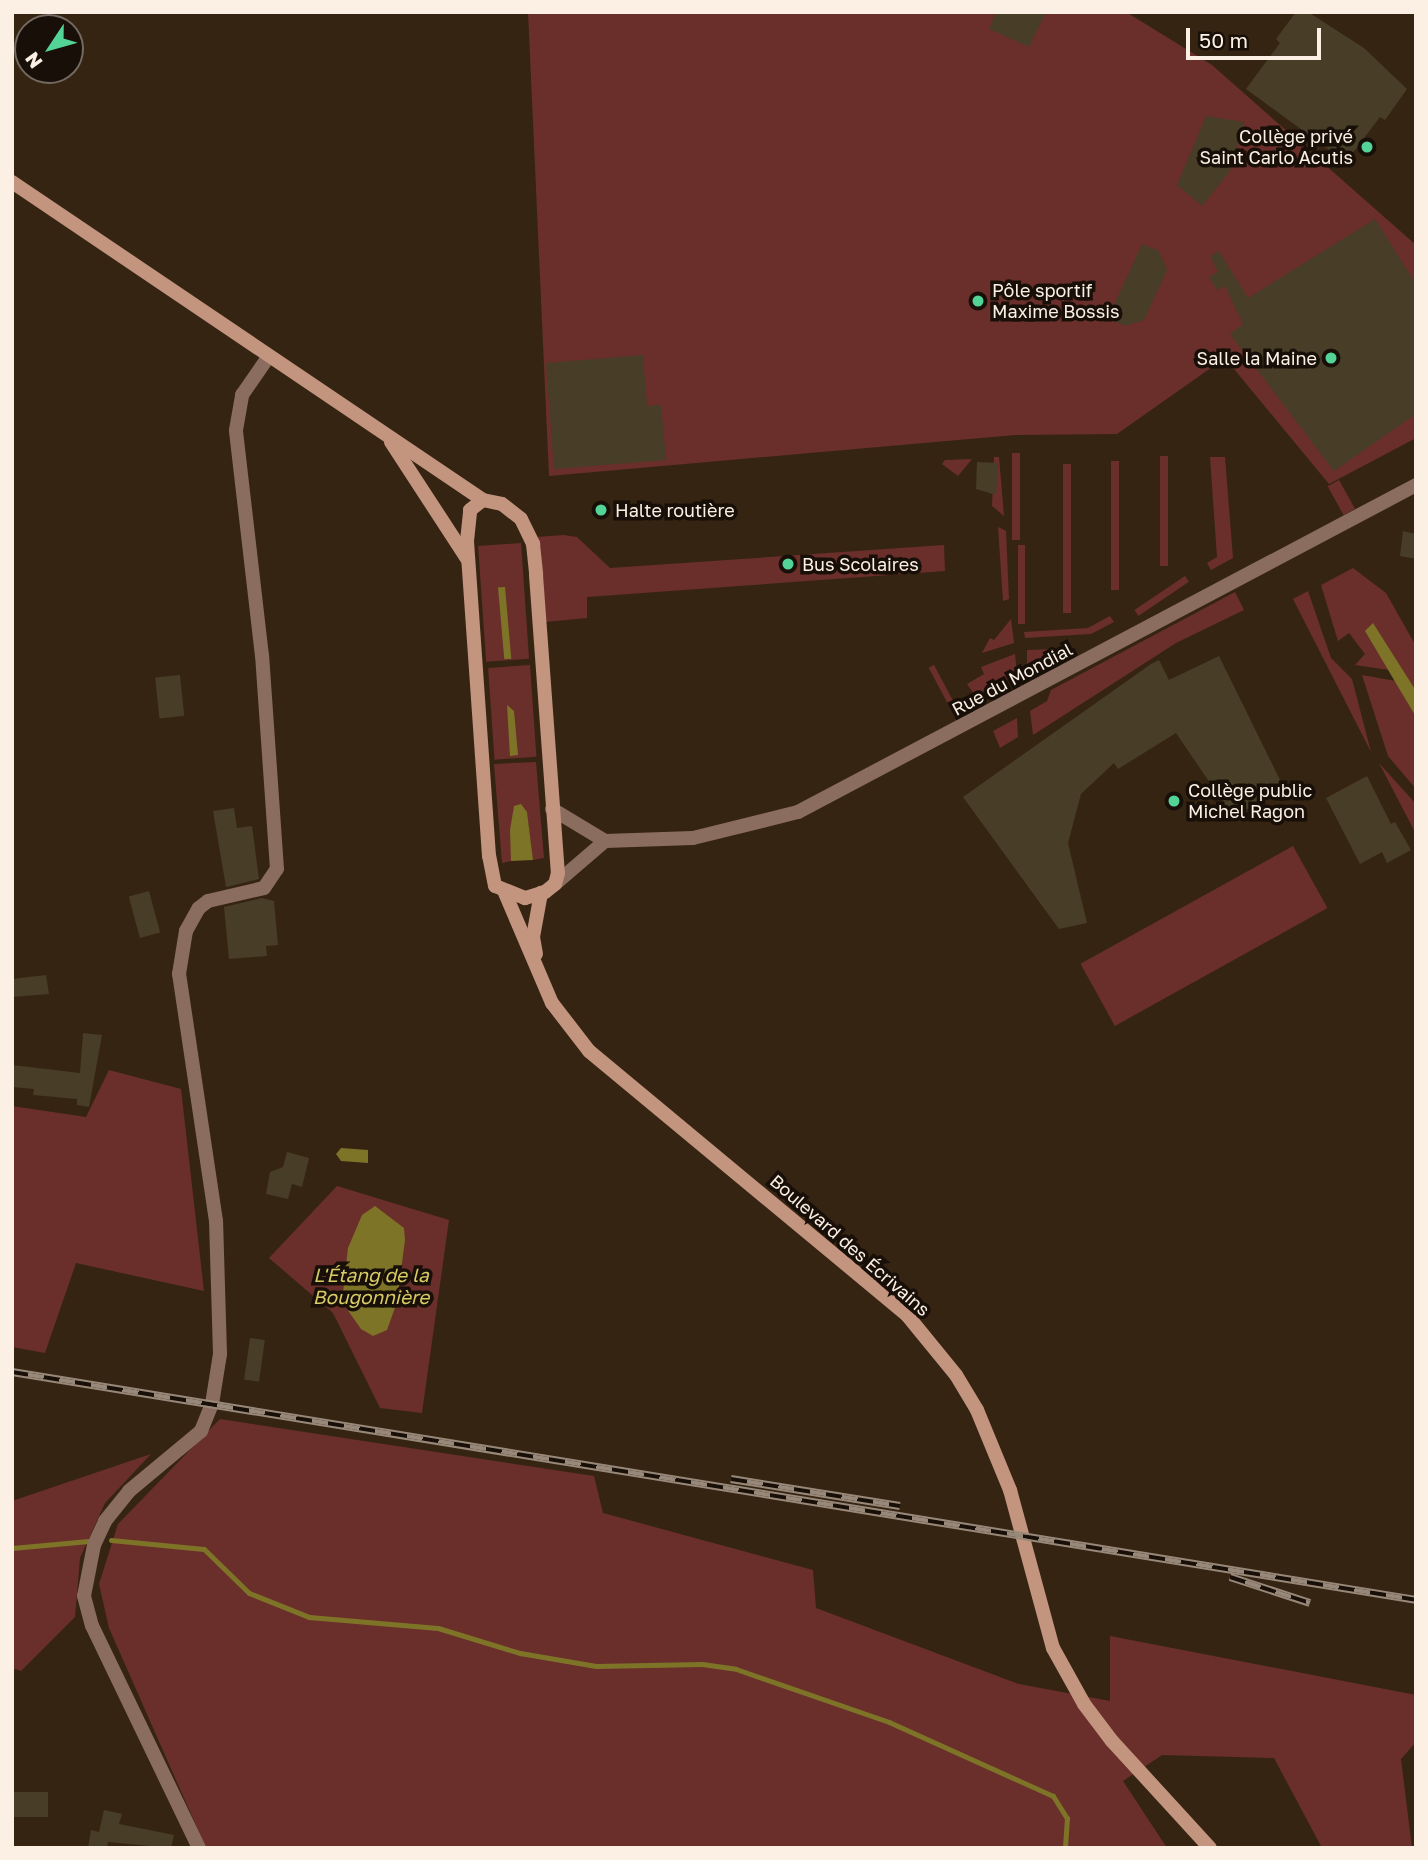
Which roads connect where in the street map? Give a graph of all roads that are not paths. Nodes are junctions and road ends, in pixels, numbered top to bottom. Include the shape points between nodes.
1 (12, 182) edge
2 (269, 356) junction
3 (384, 433) junction
4 (1416, 485) edge
5 (483, 500) junction
6 (468, 560) junction
7 (552, 809) junction
8 (605, 841) junction
9 (555, 884) junction
10 (505, 893) junction
11 (541, 893) junction
12 (538, 973) junction
13 (199, 1848) edge
14 (1210, 1848) edge

1 - 2 main road
2 - 3 main road
2 - 13 street via 242,395 236,430 260,643 277,869 264,888 208,901 199,908 186,931 178,975 216,1221 220,1353 212,1404 201,1430 130,1492 105,1521 87,1570 84,1596 92,1626
3 - 5 main road
3 - 6 main road
4 - 8 street, Rue du Mondial via 798,812 693,838
5 - 6 main road via 470,510
5 - 7 main road via 502,504 521,519 533,544
6 - 10 main road via 489,856 495,886
7 - 8 street
7 - 9 main road
8 - 9 street
9 - 11 main road
10 - 11 main road via 525,898
10 - 12 main road
11 - 12 main road via 533,937
12 - 14 main road, Boulevard des Écrivains via 564,1023 589,1051 906,1315 936,1349 978,1410 996,1451 1047,1634 1084,1704

